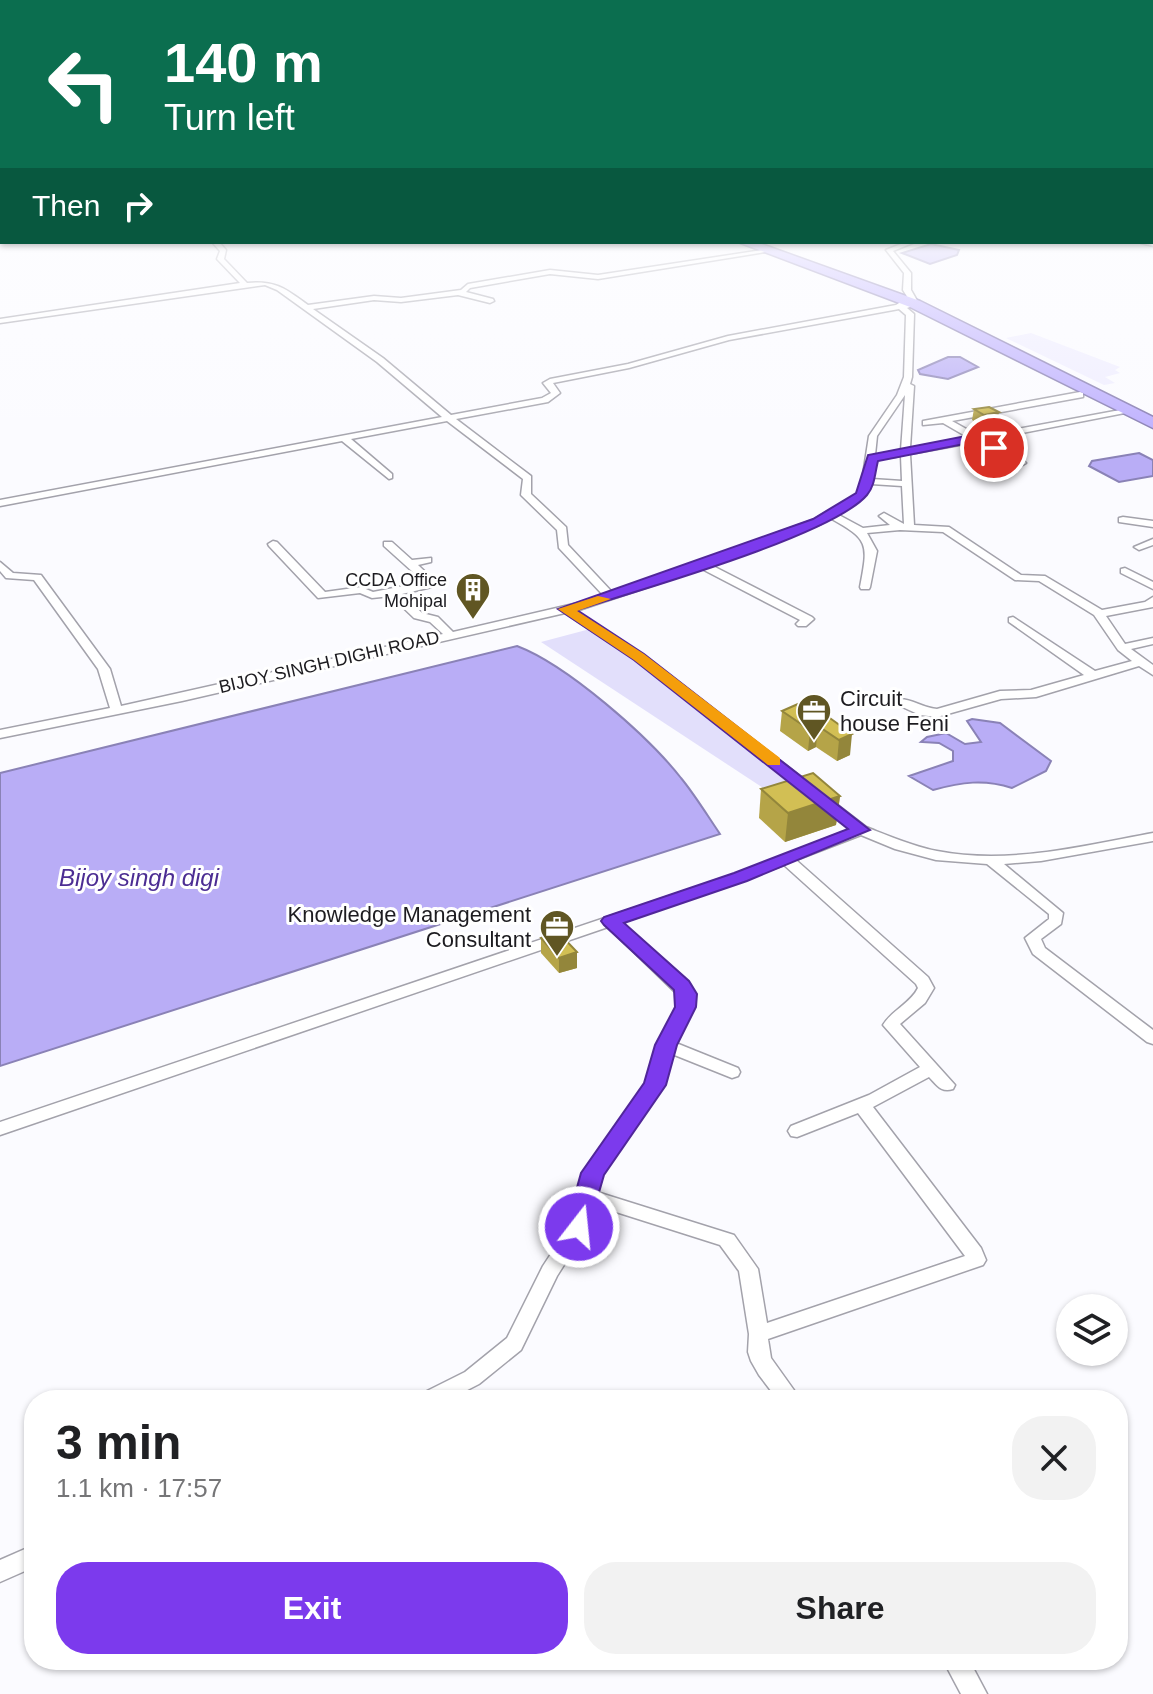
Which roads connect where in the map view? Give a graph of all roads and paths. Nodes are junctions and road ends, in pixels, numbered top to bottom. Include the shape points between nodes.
1 (217, 289) edge
2 (280, 289) edge
3 (463, 289) edge
4 (874, 289) edge
5 (907, 289) edge
6 (460, 293) junction
7 (490, 301) dead end
8 (908, 302) junction
9 (309, 307) junction
10 (0, 321) edge
11 (910, 386) dead end
12 (1080, 395) dead end
13 (1131, 411) junction
14 (1153, 415) edge
15 (451, 418) junction
16 (944, 420) junction
17 (926, 423) dead end
18 (1153, 423) edge
19 (344, 438) junction
20 (976, 438) junction
21 (905, 452) junction
22 (872, 458) junction
23 (1021, 463) dead end
24 (389, 476) dead end
25 (867, 481) junction
26 (907, 484) junction
27 (0, 503) edge
28 (830, 514) junction
29 (884, 516) dead end
30 (1123, 520) dead end
31 (1153, 524) edge
32 (904, 527) junction
33 (861, 531) junction
34 (1153, 542) edge
35 (273, 544) dead end
36 (388, 544) dead end
37 (1139, 547) dead end
38 (427, 560) dead end
39 (410, 564) junction
40 (0, 565) edge
41 (703, 565) junction
42 (1125, 571) dead end
43 (1153, 586) edge
44 (865, 587) dead end
45 (394, 592) junction
46 (611, 597) junction
47 (1153, 600) edge
48 (566, 609) junction
49 (1098, 613) junction
50 (1013, 620) dead end
51 (802, 624) dead end
52 (449, 634) junction
53 (1153, 641) edge
54 (1122, 648) junction
55 (1140, 662) junction
56 (1153, 671) edge
57 (1094, 676) junction
58 (902, 702) dead end
59 (117, 711) junction
60 (0, 734) edge
61 (861, 830) junction
62 (1153, 837) edge
63 (786, 859) junction
64 (993, 862) junction
65 (610, 921) junction
66 (1153, 1038) edge
67 (666, 1045) junction
68 (930, 1069) junction
69 (732, 1072) dead end
70 (947, 1085) dead end
71 (862, 1105) junction
72 (0, 1129) edge
73 (797, 1131) dead end
74 (588, 1196) junction
75 (759, 1334) junction
76 (448, 1390) edge
77 (783, 1390) edge
78 (24, 1560) edge
79 (0, 1571) edge
80 (961, 1670) edge
81 (975, 1694) edge

1 - 10 street
2 - 9 street
3 - 6 street
4 - 8 highway
5 - 8 street
6 - 7 street
6 - 9 street
8 - 13 highway
8 - 14 highway
8 - 15 street via 556,379 547,383 554,397
8 - 22 street via 908,377 873,436
9 - 15 street
11 - 21 street
12 - 16 street
13 - 18 highway
13 - 20 street
15 - 19 street
15 - 46 street via 528,478 526,495 562,529 563,546
16 - 17 street
16 - 20 street
19 - 24 street
19 - 27 street
20 - 21 street
20 - 23 street
21 - 22 street
21 - 26 street
22 - 25 street
25 - 26 street
25 - 28 street, BIJOY SINGH DIGHI ROAD via 860,496
26 - 32 street
28 - 33 street
28 - 41 street, BIJOY SINGH DIGHI ROAD
29 - 32 street
30 - 31 street
32 - 33 street
32 - 49 street via 945,529 1019,578 1041,578
33 - 44 street via 872,551
34 - 37 street
35 - 45 street via 322,596
36 - 39 street
38 - 39 street
39 - 45 street via 432,584
40 - 59 street via 10,576 37,577 104,669
41 - 46 street, BIJOY SINGH DIGHI ROAD
41 - 51 street via 808,619
42 - 43 street
45 - 52 street via 418,616 434,619
46 - 48 street, BIJOY SINGH DIGHI ROAD
47 - 49 street
48 - 52 street, BIJOY SINGH DIGHI ROAD
48 - 61 street via 639,657
49 - 54 street
50 - 57 street
52 - 59 street, BIJOY SINGH DIGHI ROAD
53 - 54 street
54 - 55 street
55 - 56 street
55 - 57 street
57 - 58 street via 937,713
59 - 60 street, BIJOY SINGH DIGHI ROAD
61 - 63 street
61 - 64 street via 929,857
62 - 64 street
63 - 65 street
63 - 68 street via 922,981 926,988 921,1000 891,1025
64 - 66 street via 1056,913 1056,921 1033,938 1038,951
65 - 67 street via 686,994 686,1007
65 - 72 street
67 - 69 street
67 - 74 street via 655,1085 593,1173
68 - 70 street
68 - 71 street
71 - 73 street
71 - 75 street via 976,1260
74 - 75 street via 727,1240 748,1269
74 - 76 street via 579,1227 514,1344
75 - 77 street via 756,1349
78 - 79 street
80 - 81 street

